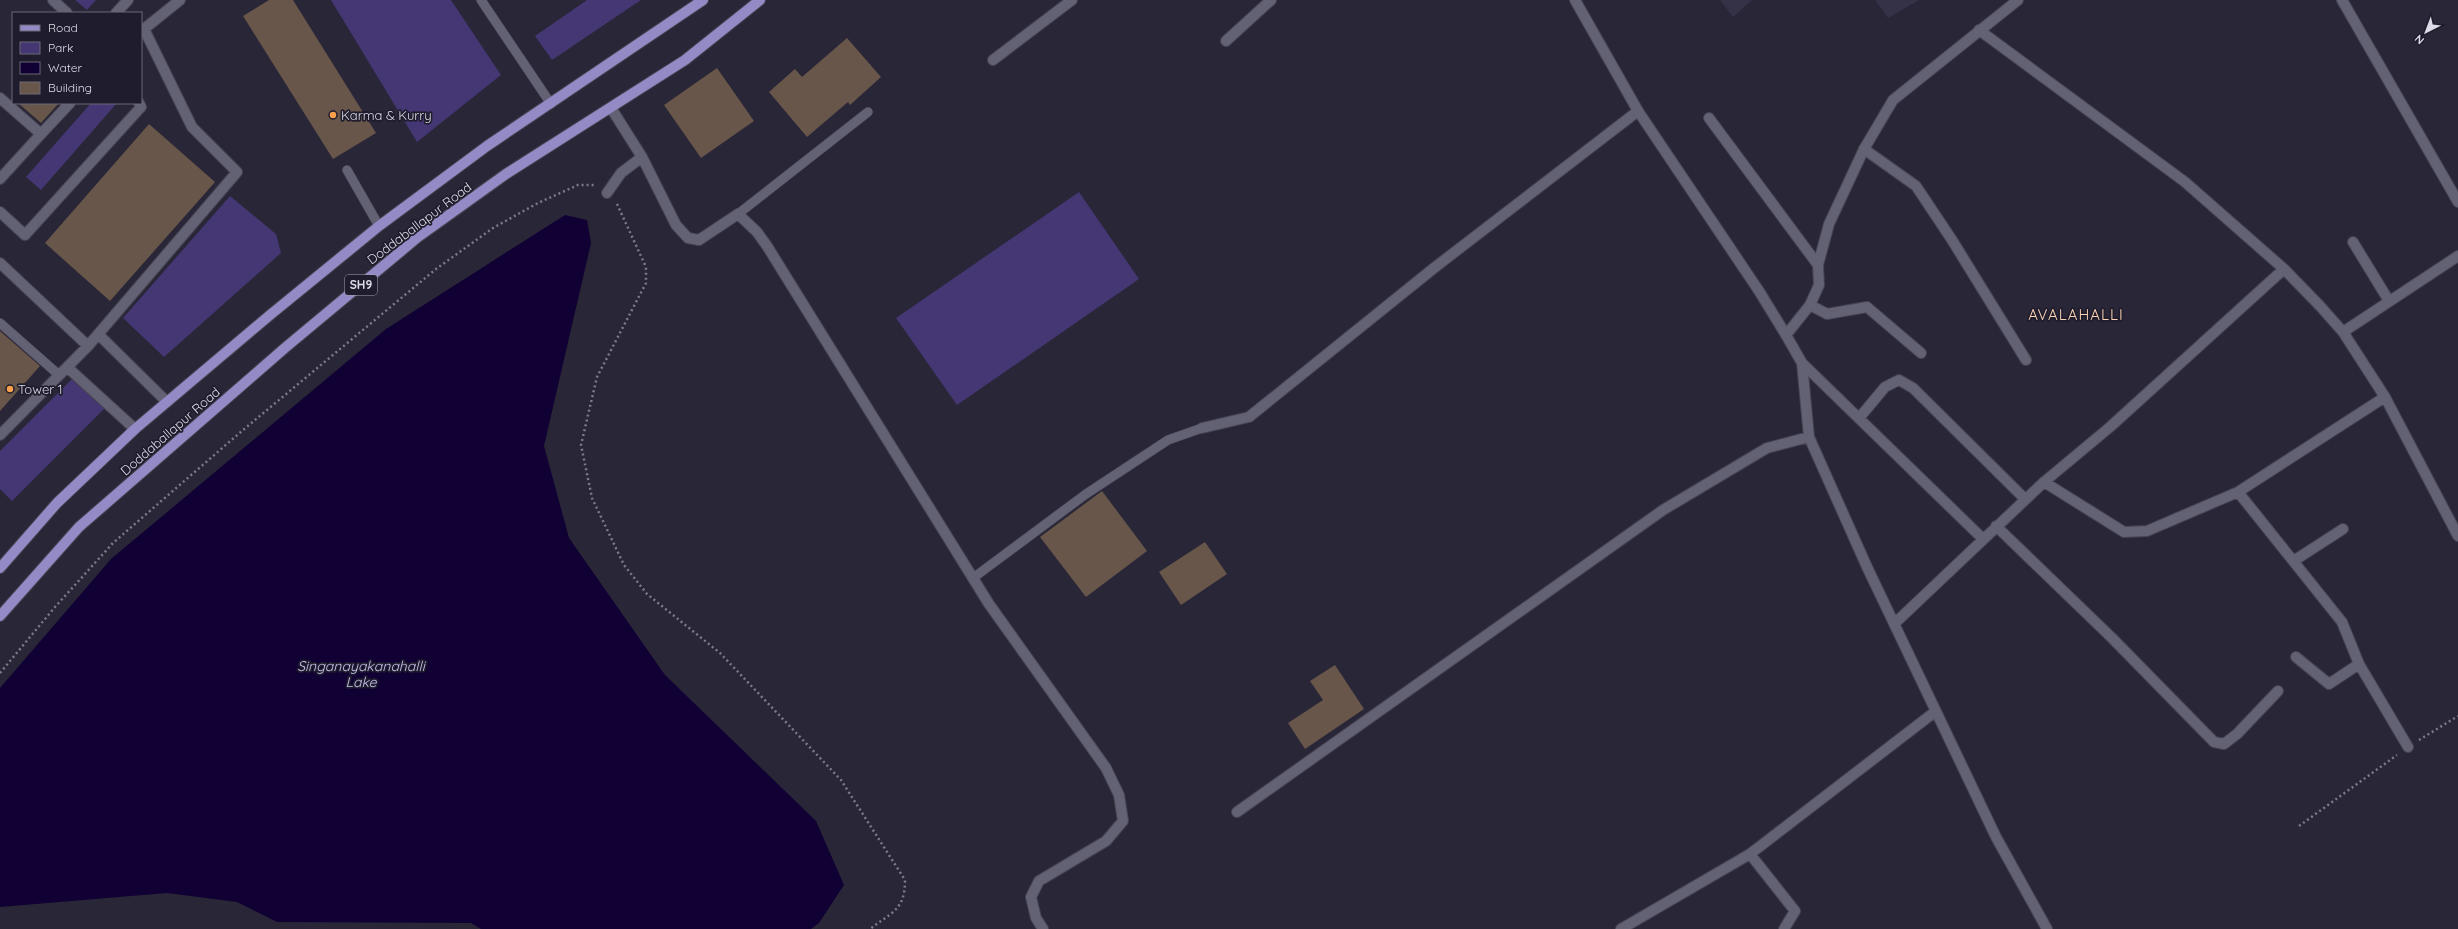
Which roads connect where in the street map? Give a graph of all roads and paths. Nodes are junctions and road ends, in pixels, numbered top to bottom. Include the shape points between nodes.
1 (53, 0) edge
2 (128, 0) edge
3 (180, 0) edge
4 (481, 0) edge
5 (703, 0) edge
6 (760, 0) edge
7 (1072, 0) edge
8 (1271, 0) edge
9 (1575, 0) edge
10 (2018, 0) edge
11 (2342, 0) edge
12 (66, 12) edge
13 (117, 12) edge
14 (1979, 30) junction
15 (1226, 42) dead end
16 (993, 60) dead end
17 (0, 98) edge
18 (69, 104) edge
19 (140, 104) edge
20 (551, 104) junction
21 (611, 108) junction
22 (1638, 111) junction
23 (868, 112) dead end
24 (1709, 118) dead end
25 (41, 134) junction
26 (1864, 149) junction
27 (642, 157) junction
28 (347, 170) dead end
29 (0, 179) edge
30 (607, 193) junction
31 (2458, 202) edge
32 (0, 212) edge
33 (738, 214) junction
34 (379, 226) junction
35 (2353, 242) dead end
36 (2458, 256) edge
37 (0, 263) edge
38 (1818, 265) junction
39 (2284, 269) junction
40 (2389, 301) junction
41 (1810, 306) junction
42 (0, 323) edge
43 (2343, 332) junction
44 (98, 334) junction
45 (1786, 335) junction
46 (88, 346) junction
47 (1920, 353) dead end
48 (2026, 360) dead end
49 (1802, 363) junction
50 (67, 367) junction
51 (58, 375) junction
52 (2385, 397) junction
53 (167, 402) junction
54 (1860, 417) junction
55 (1202, 428) joint
56 (135, 429) junction
57 (0, 435) edge
58 (1809, 437) junction
59 (2044, 482) junction
60 (2238, 492) junction
61 (2025, 499) junction
62 (1996, 526) junction
63 (2343, 529) dead end
64 (2458, 536) edge
65 (1983, 539) junction
66 (2295, 560) junction
67 (0, 568) edge
68 (973, 578) junction
69 (0, 616) edge
70 (1894, 624) junction
71 (2296, 657) dead end
72 (2359, 664) junction
73 (0, 673) edge
74 (2278, 691) dead end
75 (1936, 711) junction
76 (2458, 716) edge
77 (2408, 747) junction
78 (1237, 812) dead end
79 (2299, 826) dead end
80 (1750, 854) junction
81 (870, 929) edge
82 (1043, 929) edge
83 (1621, 929) edge
84 (1784, 929) edge
85 (2047, 929) edge

1 - 12 street
2 - 13 street
3 - 44 street via 144,29 192,127 237,172
4 - 20 lane
5 - 20 main road, Doddaballapur Road / SH9
6 - 21 main road, Doddaballapur Road / SH9 via 685,60
7 - 16 street
8 - 15 street
9 - 22 street
10 - 14 street
11 - 31 street
14 - 26 street via 1893,100
14 - 39 street via 2185,182
17 - 25 street
18 - 25 street
19 - 32 street via 141,106 25,235
20 - 34 main road, Doddaballapur Road / SH9 via 481,150
21 - 27 street
21 - 69 main road, Doddaballapur Road / SH9 via 506,174 418,237 79,527
22 - 45 street
22 - 55 street via 1434,268 1249,417
23 - 33 lane
24 - 38 street
25 - 29 street
26 - 38 street via 1829,224
26 - 48 street via 1916,186
27 - 30 street via 621,173
27 - 33 street via 676,225 688,238 700,240
28 - 34 lane
30 - 73 path via 594,184 578,185 493,228 436,269 242,430 113,544 55,607
30 - 81 path via 616,202 646,266 646,283 597,377 581,445 592,498 624,564 646,594 720,653 845,787 904,880 904,896 897,909
33 - 68 street via 767,246
34 - 53 main road, Doddaballapur Road / SH9
35 - 40 street
36 - 40 street
37 - 46 street
38 - 41 street via 1819,285
39 - 43 street
39 - 59 street via 2110,427
40 - 43 street
41 - 45 street
41 - 47 street via 1827,314 1867,307
42 - 51 lane
43 - 52 street
44 - 46 street
44 - 53 street
45 - 49 street
46 - 50 street
49 - 54 street
49 - 58 street
50 - 51 street
50 - 56 street
51 - 57 street
52 - 60 street
52 - 64 street
53 - 56 main road, Doddaballapur Road / SH9
54 - 61 street via 1885,387 1899,380 1913,388
54 - 65 street
55 - 68 lane via 1168,440 1155,448 1086,494
56 - 67 main road, Doddaballapur Road / SH9 via 57,503
58 - 70 street
58 - 78 street via 1767,448 1663,510
59 - 60 street via 2124,532 2147,531
59 - 61 street
60 - 66 street
61 - 62 street
62 - 65 street
62 - 74 street via 2112,638 2214,742 2224,744 2237,734
63 - 66 street
65 - 70 street
66 - 72 street via 2342,622
68 - 82 street via 1106,768 1119,795 1123,821 1106,841 1039,880 1031,896 1036,918
70 - 75 street
71 - 72 street via 2329,684
72 - 77 street
75 - 80 street
75 - 85 street via 1996,837
76 - 77 path
77 - 79 path
80 - 83 street
80 - 84 street via 1794,911

